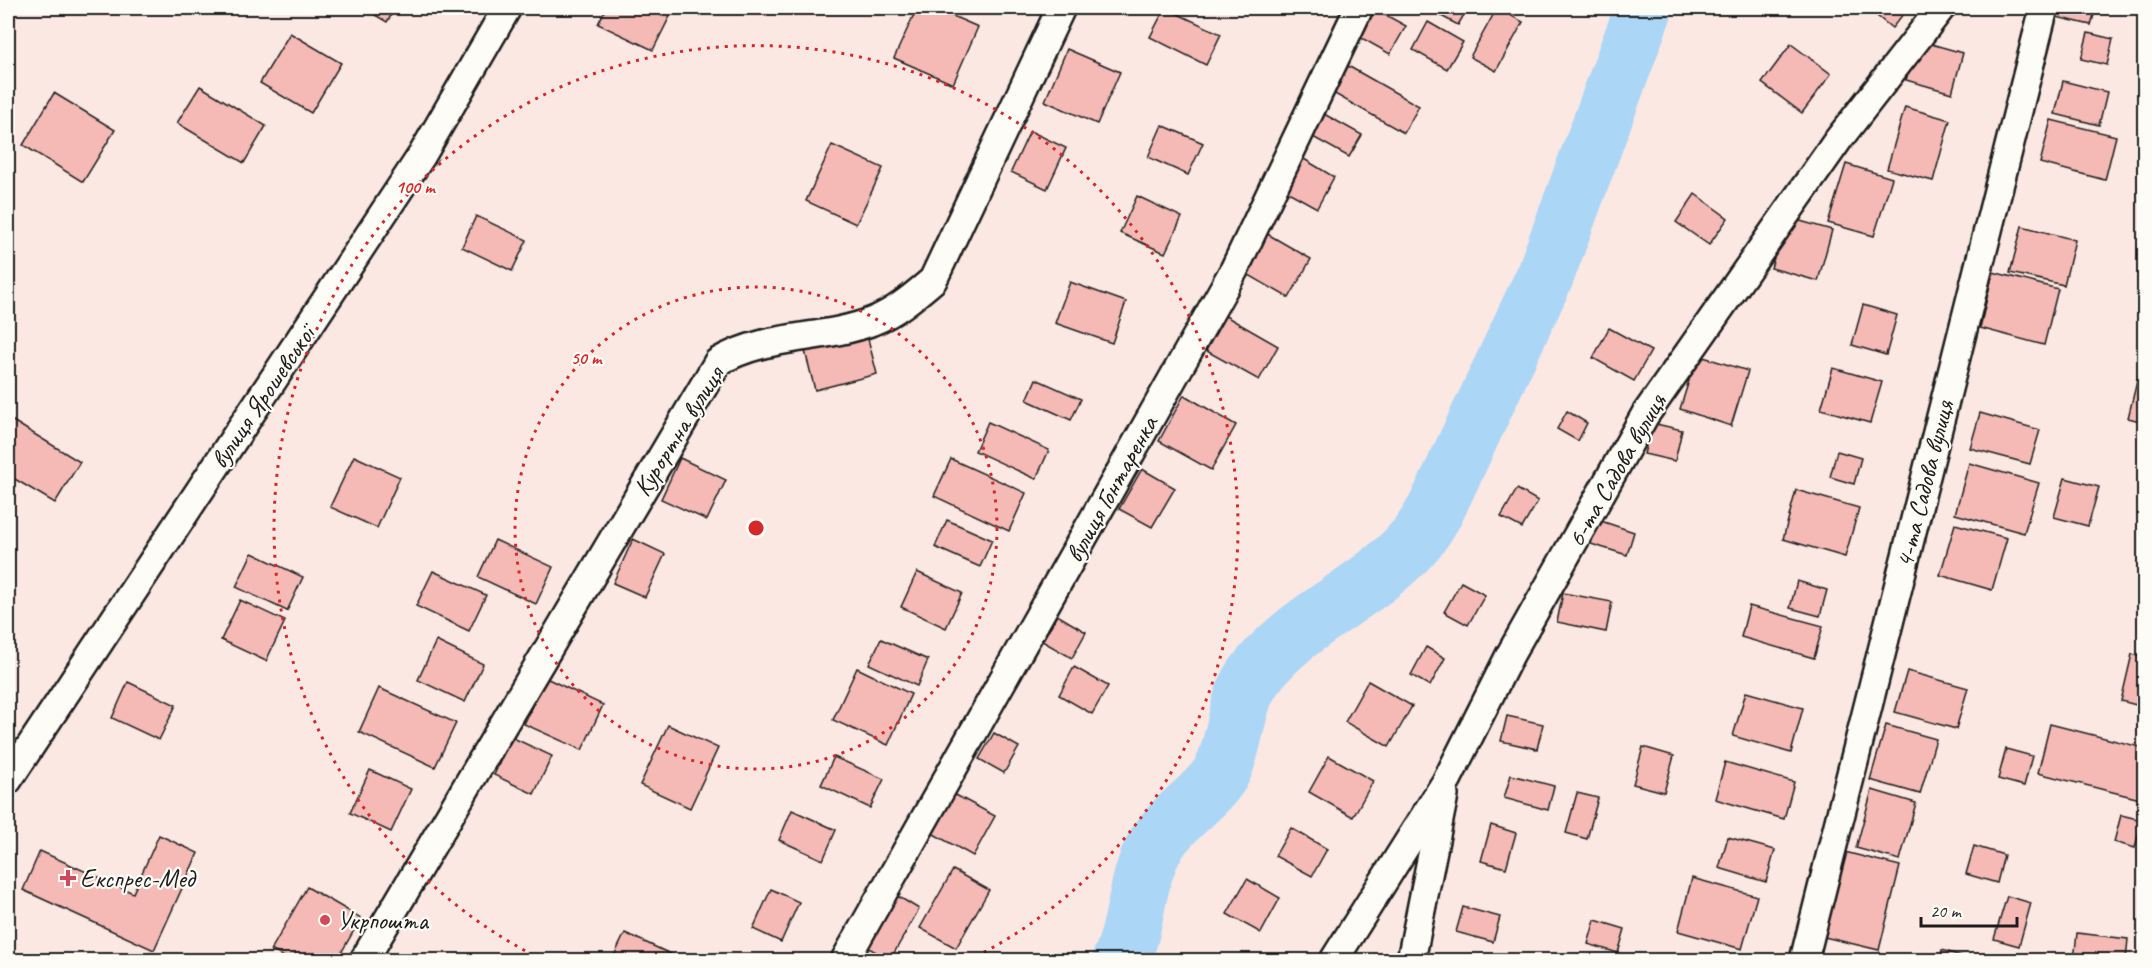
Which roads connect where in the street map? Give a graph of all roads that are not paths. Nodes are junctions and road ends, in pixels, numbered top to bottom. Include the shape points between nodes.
1 (507, 8) edge
2 (1061, 8) edge
3 (1359, 8) edge
4 (1941, 8) edge
5 (2044, 8) edge
6 (8, 780) edge
7 (1446, 782) junction
8 (364, 960) edge
9 (845, 960) edge
10 (1334, 960) edge
11 (1411, 960) edge
12 (1804, 960) edge

1 - 6 street, вулиця Ярошевської via 422,155
2 - 8 street, Курортна вулиця via 933,280 906,303 873,321 842,330 763,342 718,362
3 - 9 street, вулиця Гонтаренка via 1234,270
4 - 7 street, 6-та Садова вулиця via 1838,140 1645,415 1510,655
5 - 12 street, 4-та Садова вулиця
7 - 10 street, 6-та Садова вулиця
7 - 11 street

